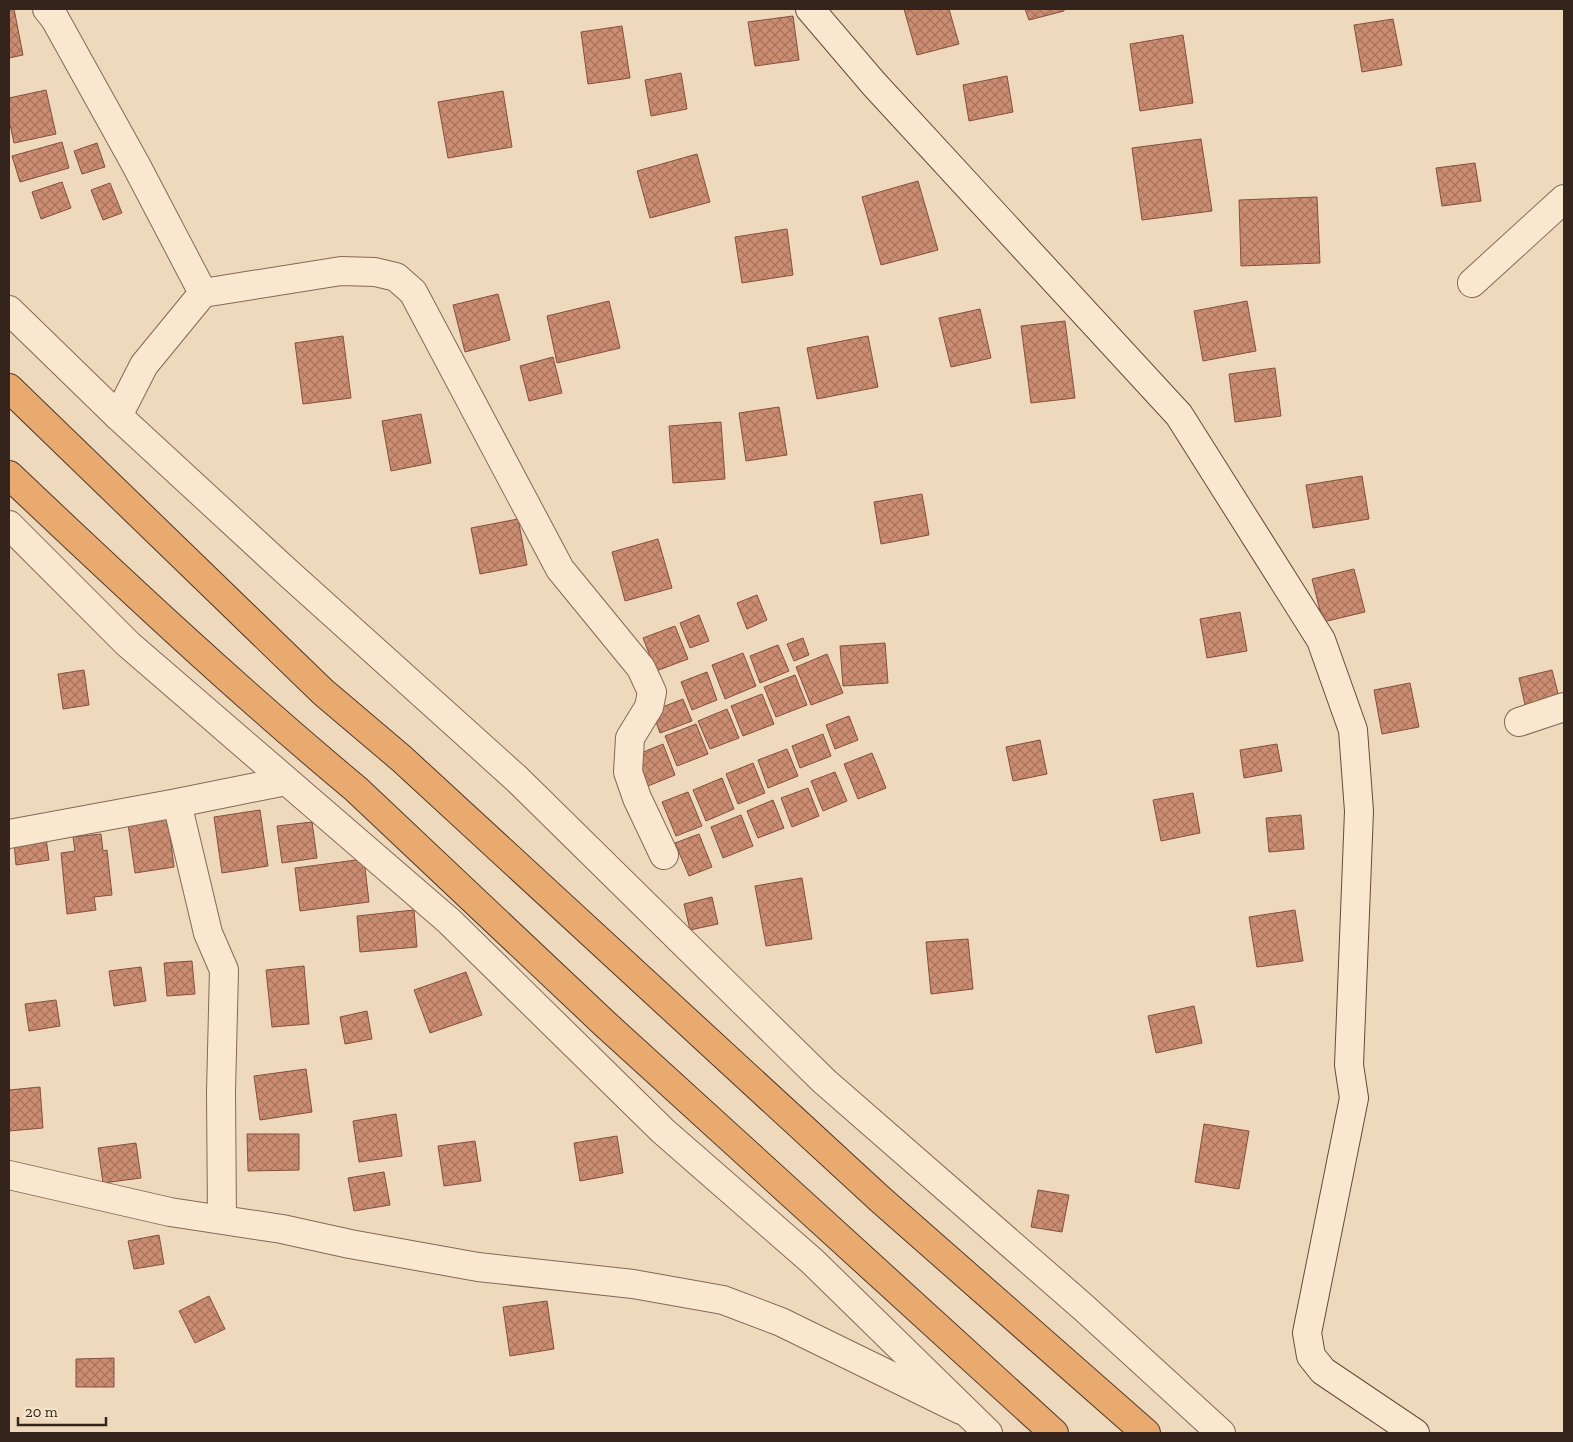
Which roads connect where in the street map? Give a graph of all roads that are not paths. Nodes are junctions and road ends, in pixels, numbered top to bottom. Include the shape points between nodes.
1 (47, 9) edge
2 (810, 9) edge
3 (1564, 200) edge
4 (1472, 283) dead end
5 (203, 294) junction
6 (9, 310) edge
7 (9, 388) edge
8 (118, 416) junction
9 (9, 475) edge
10 (9, 525) edge
11 (1564, 706) edge
12 (1519, 722) dead end
13 (286, 781) junction
14 (177, 803) junction
15 (9, 834) edge
16 (664, 855) dead end
17 (9, 1175) edge
18 (222, 1219) junction
19 (964, 1412) junction
20 (988, 1433) edge
21 (1054, 1433) edge
22 (1146, 1433) edge
23 (1221, 1433) edge
24 (1415, 1433) edge

1 - 5 street via 136,165
2 - 24 street via 874,84 1179,415 1321,640 1353,730 1359,811 1349,1066 1354,1098 1307,1333 1311,1356 1323,1371
3 - 4 street
5 - 8 street via 144,365
5 - 16 street via 341,271 396,276 413,292 560,569 641,668 652,692 649,707 630,738 628,772
6 - 8 street
7 - 22 highway via 323,692 402,759 881,1200
8 - 23 street via 517,779 824,1081 1083,1307
9 - 21 highway via 126,585 356,788 604,1023
10 - 13 street via 128,644
11 - 12 street
13 - 14 street
13 - 19 street via 449,922 662,1131 812,1261
14 - 15 street
14 - 18 street via 208,933 224,970
17 - 18 street via 170,1212
18 - 19 street via 478,1267 633,1284 723,1300 782,1322
19 - 20 street

